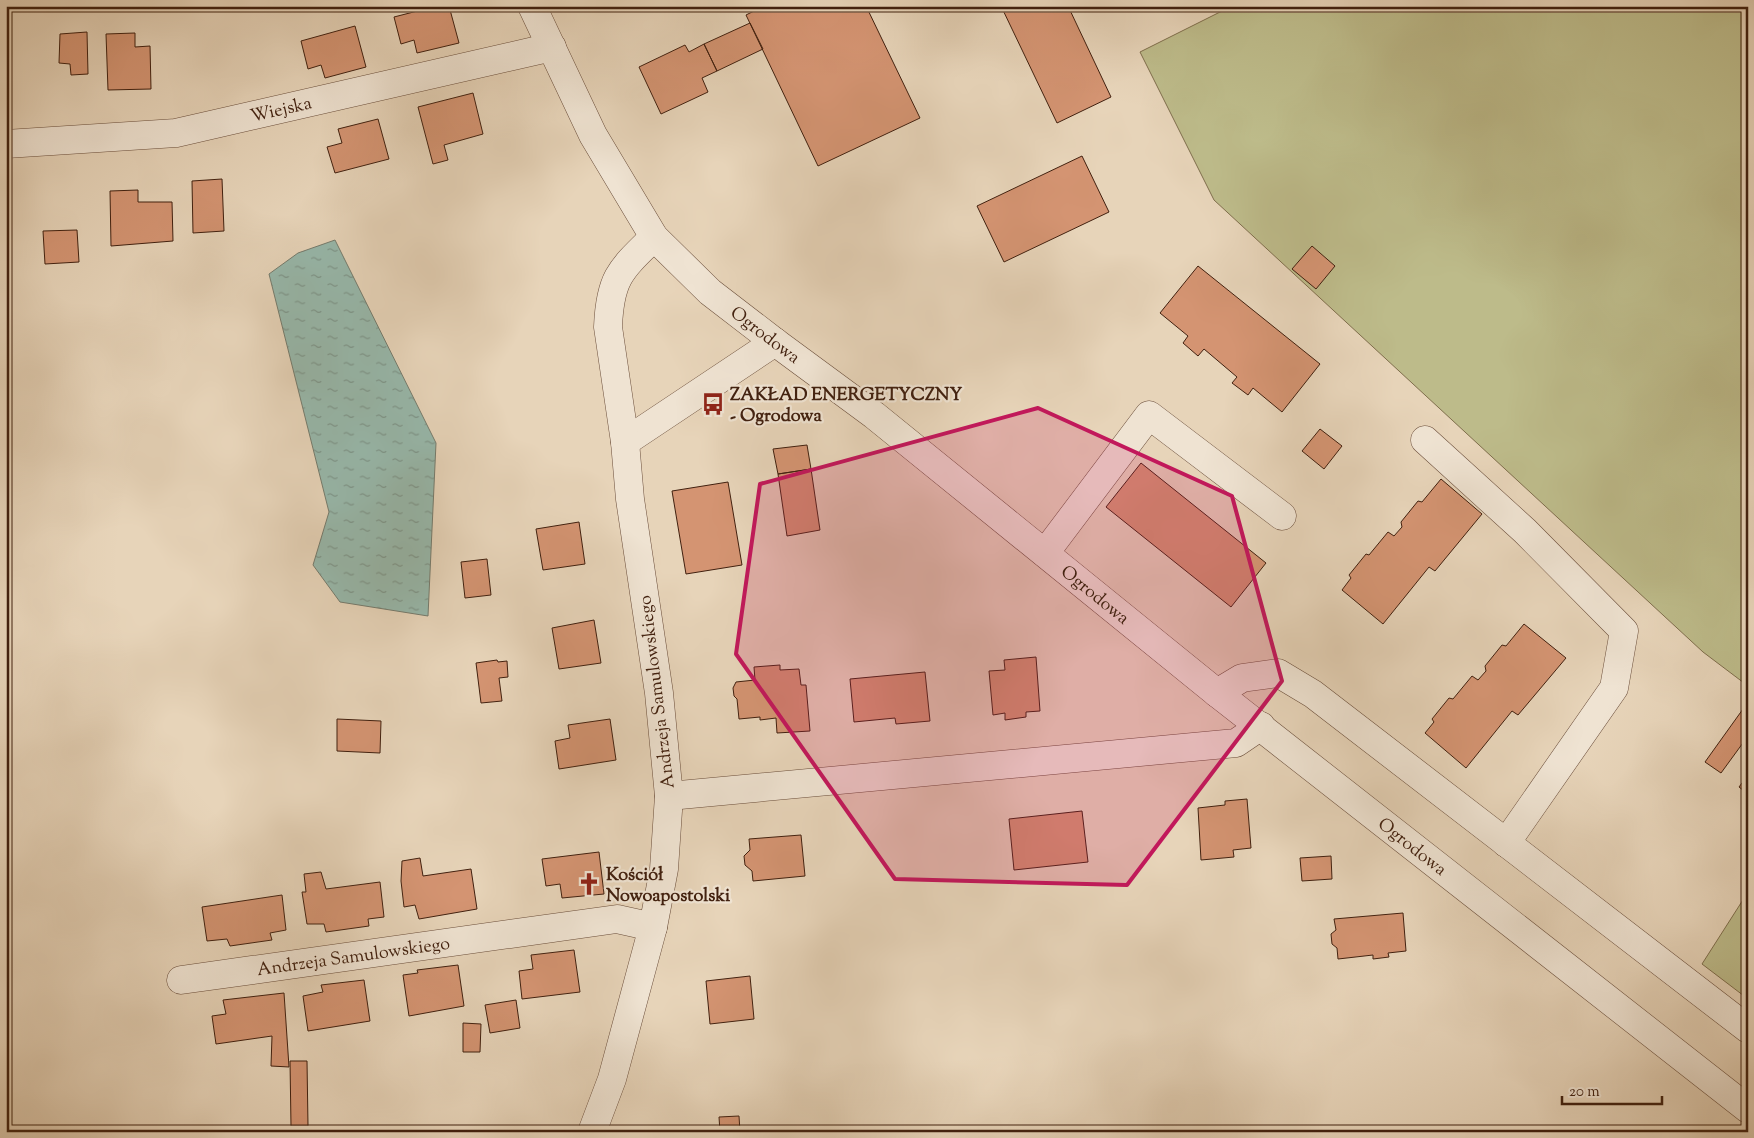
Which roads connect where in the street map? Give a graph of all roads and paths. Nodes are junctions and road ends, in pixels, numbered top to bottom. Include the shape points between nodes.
1 (532, 6) edge
2 (552, 47) junction
3 (6, 144) edge
4 (654, 237) junction
5 (775, 342) junction
6 (1425, 440) dead end
7 (625, 442) junction
8 (1282, 516) dead end
9 (1044, 553) junction
10 (1217, 693) junction
11 (1261, 726) junction
12 (669, 796) junction
13 (1506, 843) junction
14 (653, 927) junction
15 (181, 980) dead end
16 (1748, 1029) edge
17 (1748, 1109) edge
18 (592, 1132) edge

1 - 2 street, Ogrodowa
2 - 3 street, Wiejska via 176,133
2 - 4 street, Ogrodowa via 593,135
4 - 5 street, Ogrodowa via 710,292
4 - 7 street, Andrzeja Samulowskiego via 617,278 609,308 608,327
5 - 7 street
5 - 9 street, Ogrodowa via 874,415
6 - 13 street via 1525,531 1624,632 1614,688
7 - 12 street, Andrzeja Samulowskiego via 630,499 659,693
8 - 9 street via 1149,415
9 - 10 street, Ogrodowa
10 - 11 street, Ogrodowa
10 - 13 street via 1242,678 1278,673 1313,694
11 - 12 street via 1236,743
11 - 17 street, Ogrodowa
12 - 14 street, Andrzeja Samulowskiego via 664,869
13 - 16 street
14 - 15 street, Andrzeja Samulowskiego via 617,919
14 - 18 street via 612,1079

